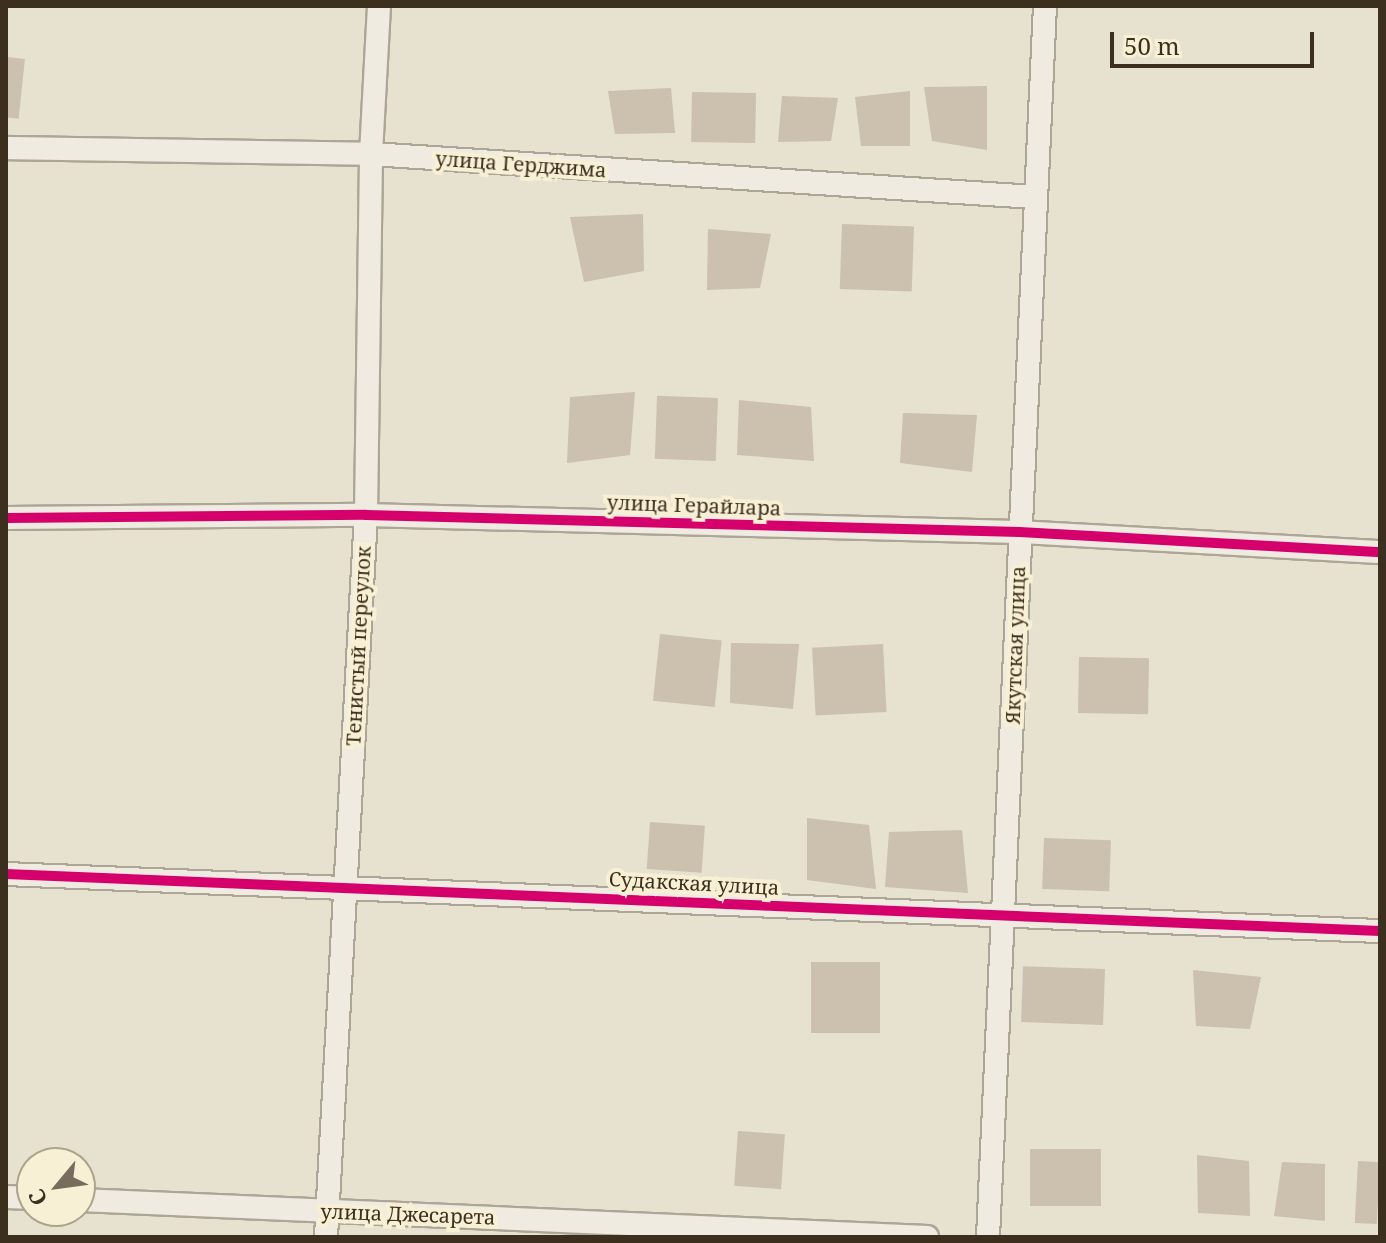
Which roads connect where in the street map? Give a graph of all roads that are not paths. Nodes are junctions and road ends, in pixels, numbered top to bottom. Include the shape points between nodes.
1 (379, 6) edge
2 (1045, 6) edge
3 (6, 148) edge
4 (371, 154) junction
5 (1035, 197) junction
6 (366, 515) junction
7 (6, 518) edge
8 (1020, 532) junction
9 (1380, 552) edge
10 (6, 874) edge
11 (345, 885) junction
12 (1003, 916) junction
13 (1380, 931) edge
14 (96, 1201) edge
15 (326, 1211) junction
16 (326, 1237) edge
17 (927, 1237) edge
18 (988, 1237) edge

1 - 4 street, Тенистый переулок
2 - 5 street, Якутская улица
3 - 4 street, улица Герджима
4 - 5 street, улица Герджима
4 - 6 street, Тенистый переулок
5 - 8 street, Якутская улица
6 - 7 street, улица Герайлара
6 - 8 street, улица Герайлара
6 - 11 street, Тенистый переулок
8 - 9 street, улица Герайлара
8 - 12 street, Якутская улица
10 - 11 street, Судакская улица
11 - 12 street, Судакская улица
11 - 15 street, Тенистый переулок
12 - 13 street, Судакская улица
12 - 18 street, Якутская улица
14 - 15 street, улица Джесарета
15 - 16 street, Тенистый переулок
15 - 17 street, улица Джесарета

